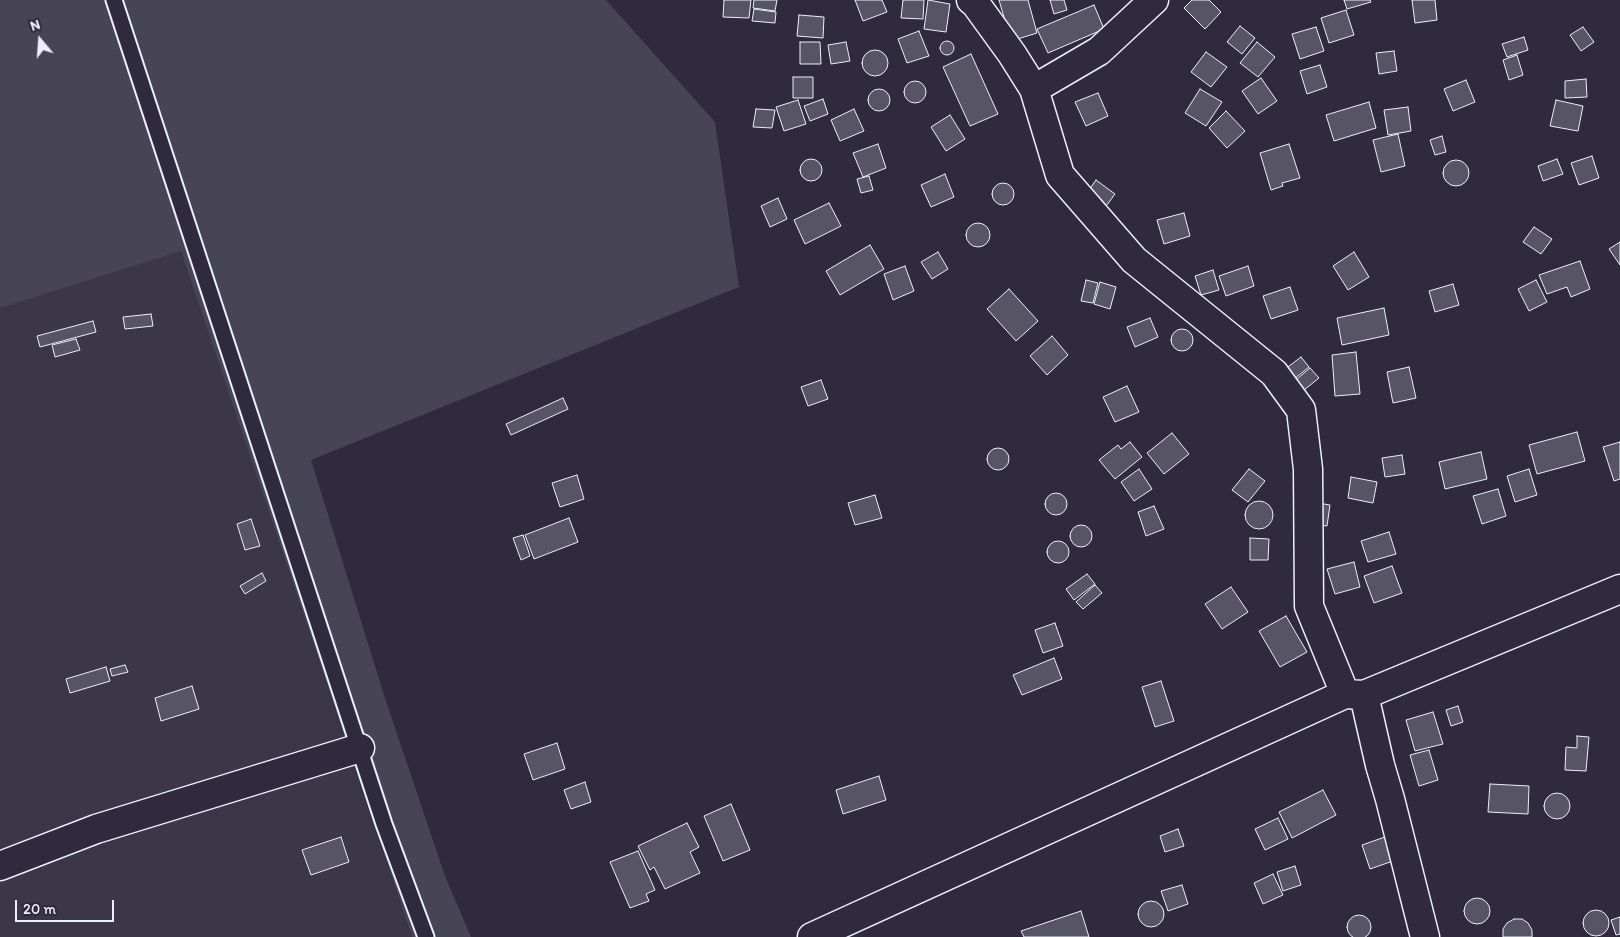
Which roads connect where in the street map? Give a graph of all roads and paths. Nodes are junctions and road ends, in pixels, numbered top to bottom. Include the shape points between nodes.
1 (114, 0) edge
2 (971, 0) edge
3 (1154, 0) edge
4 (1034, 89) junction
5 (1620, 589) edge
6 (1354, 695) junction
7 (360, 748) junction
8 (0, 866) edge
9 (426, 937) edge
10 (812, 937) edge
11 (1425, 937) edge

1 - 7 lane
2 - 4 street
3 - 4 street via 1099,50
4 - 6 street via 1060,174 1071,188 1134,260 1274,373 1301,410 1308,469 1309,606
5 - 6 street
6 - 10 street
6 - 11 street via 1390,799
7 - 8 street via 96,829
7 - 9 lane

